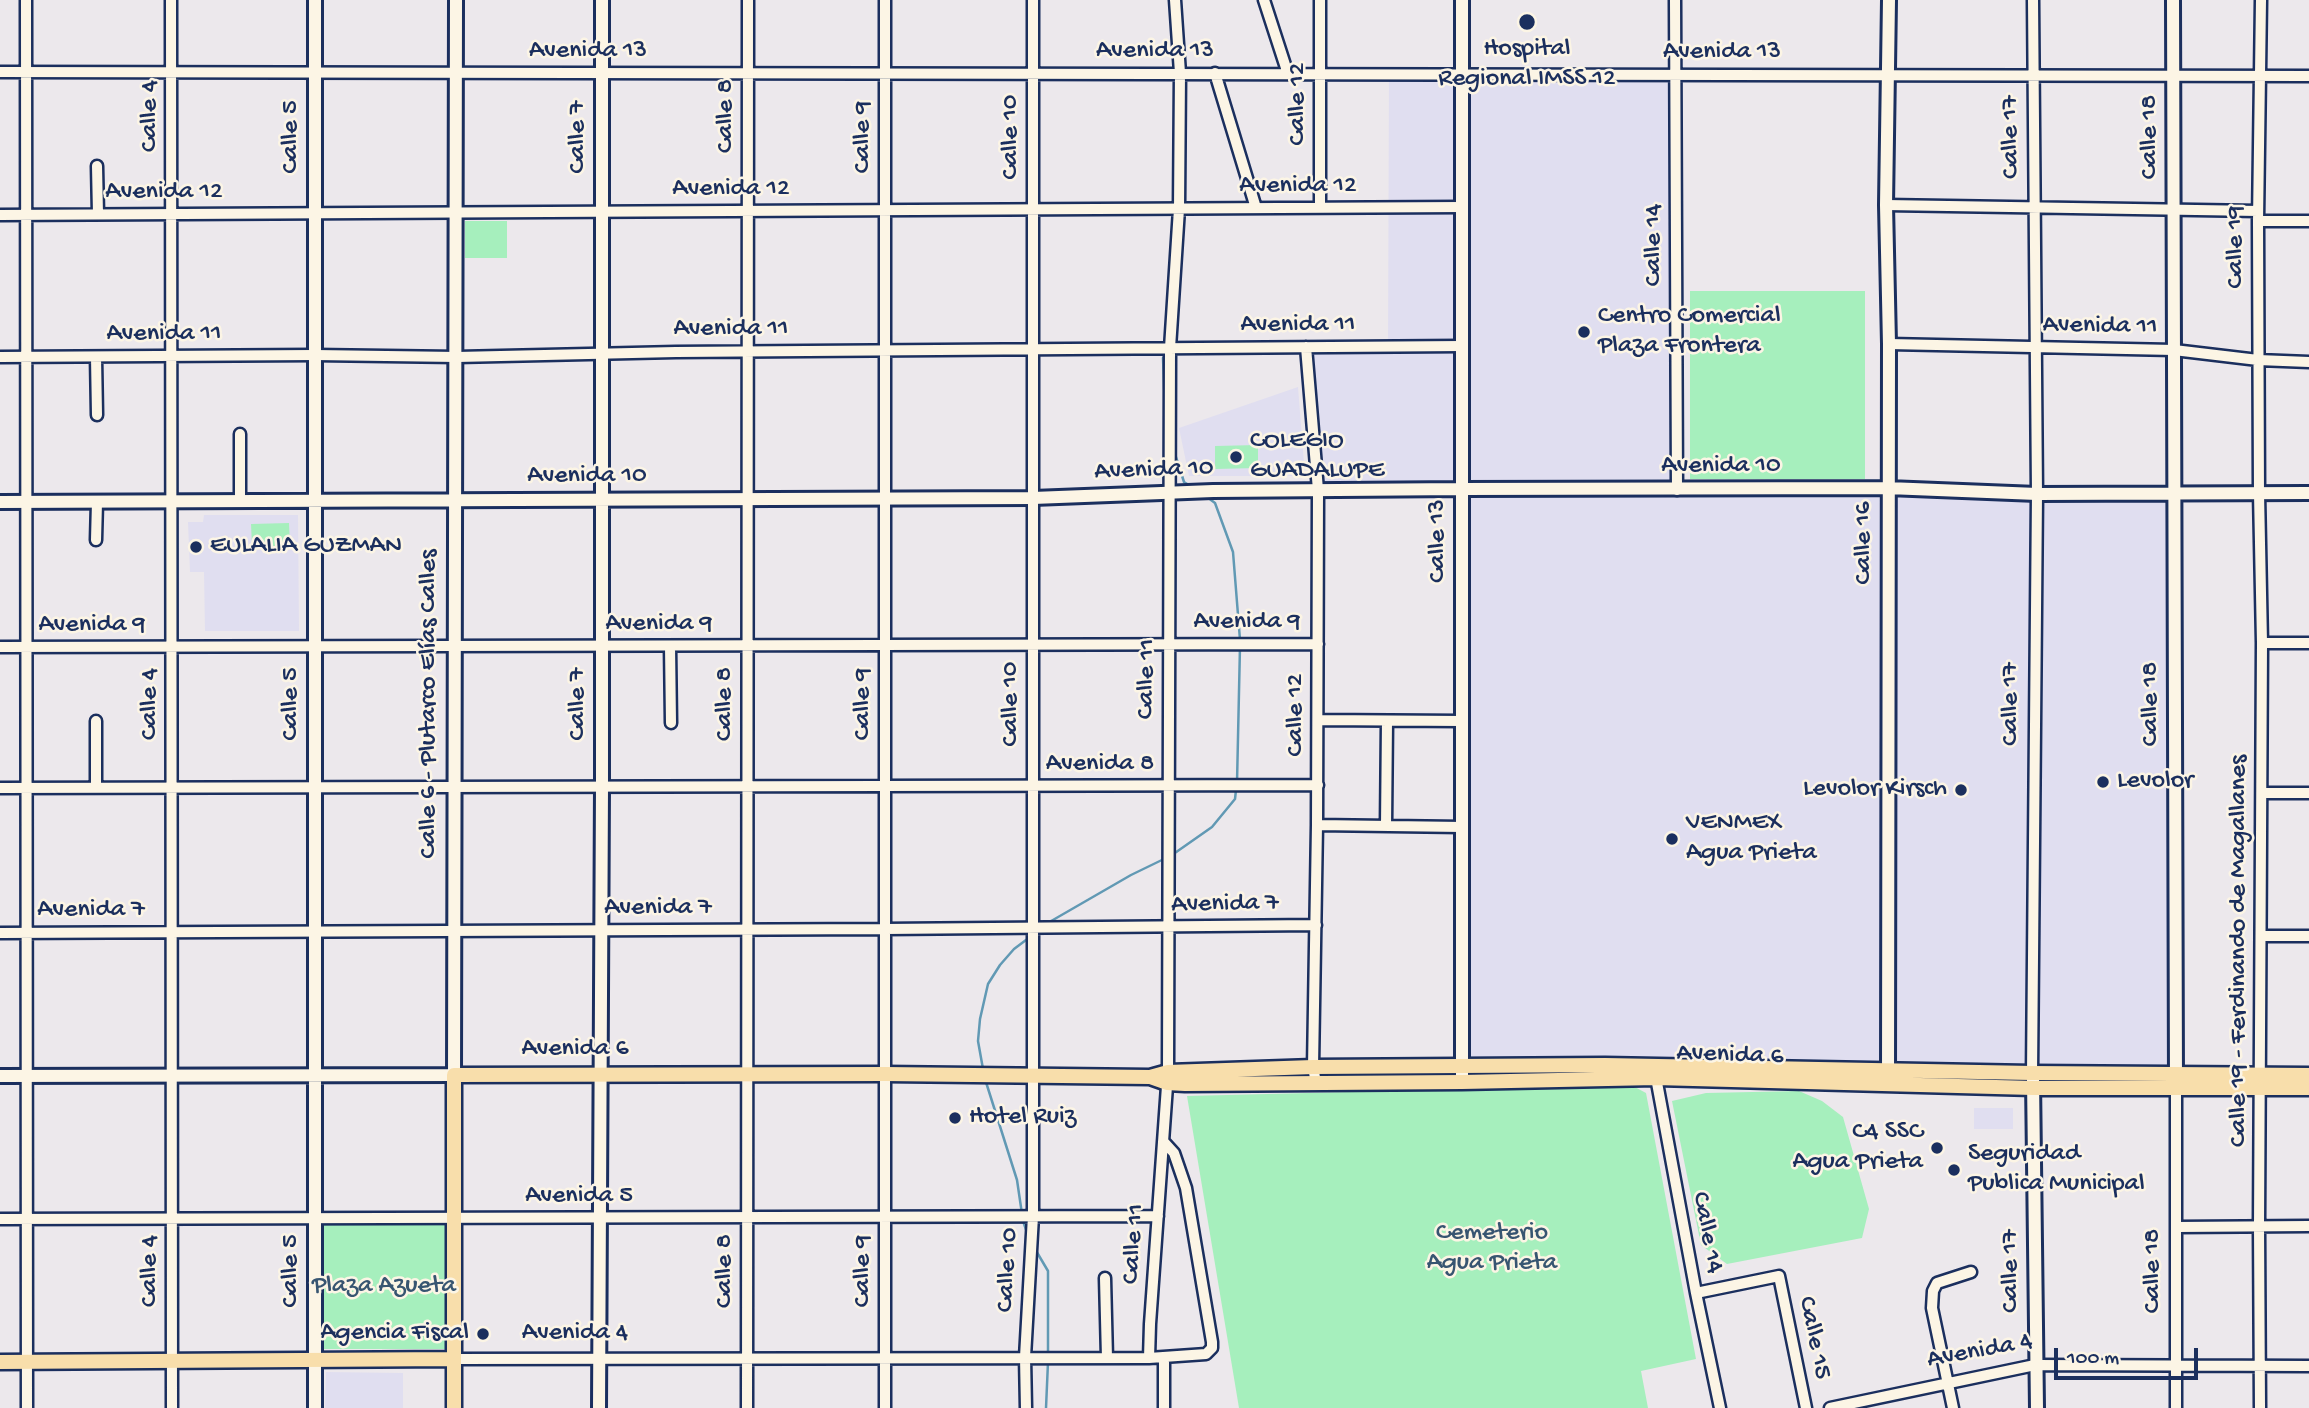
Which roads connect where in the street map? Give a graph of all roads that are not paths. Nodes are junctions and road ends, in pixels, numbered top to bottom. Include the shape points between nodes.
1 (26, 0) edge
2 (172, 0) edge
3 (315, 0) edge
4 (456, 0) edge
5 (602, 0) edge
6 (748, 0) edge
7 (886, 0) edge
8 (1033, 0) edge
9 (1175, 0) edge
10 (1264, 0) edge
11 (1320, 0) edge
12 (1462, 0) edge
13 (1675, 0) edge
14 (1889, 0) edge
15 (2033, 0) edge
16 (2173, 0) edge
17 (2261, 0) edge
18 (0, 72) edge
19 (26, 72) junction
20 (172, 72) junction
21 (315, 73) junction
22 (456, 73) junction
23 (602, 73) junction
24 (748, 73) junction
25 (886, 73) junction
26 (1033, 73) junction
27 (1180, 73) junction
28 (1215, 73) junction
29 (1320, 73) junction
30 (1462, 73) junction
31 (1288, 74) junction
32 (1676, 74) junction
33 (1888, 75) junction
34 (2034, 75) junction
35 (2174, 75) junction
36 (2261, 75) junction
37 (2309, 76) edge
38 (97, 166) dead end
39 (1886, 205) junction
40 (2036, 206) junction
41 (1462, 207) junction
42 (1256, 208) junction
43 (1320, 208) junction
44 (1179, 209) junction
45 (2174, 209) junction
46 (886, 210) junction
47 (1033, 210) junction
48 (748, 211) junction
49 (456, 212) junction
50 (602, 212) junction
51 (315, 213) junction
52 (98, 214) junction
53 (172, 214) junction
54 (0, 215) edge
55 (26, 215) junction
56 (2258, 216) junction
57 (2309, 220) edge
58 (1888, 344) junction
59 (1462, 346) junction
60 (2036, 346) junction
61 (1306, 347) junction
62 (1170, 348) junction
63 (1033, 349) junction
64 (886, 350) junction
65 (2174, 350) junction
66 (748, 351) junction
67 (602, 353) junction
68 (315, 355) junction
69 (96, 356) junction
70 (172, 356) junction
71 (457, 356) junction
72 (0, 357) edge
73 (26, 357) junction
74 (2258, 360) junction
75 (2309, 362) edge
76 (97, 415) dead end
77 (240, 434) dead end
78 (1888, 488) junction
79 (1462, 489) junction
80 (1318, 490) junction
81 (1677, 490) junction
82 (1168, 492) junction
83 (2259, 493) junction
84 (2309, 493) edge
85 (2037, 494) junction
86 (2175, 494) junction
87 (885, 498) junction
88 (1033, 498) junction
89 (748, 499) junction
90 (602, 500) junction
91 (172, 501) junction
92 (240, 501) junction
93 (315, 501) junction
94 (456, 501) junction
95 (0, 502) edge
96 (26, 502) junction
97 (97, 502) junction
98 (96, 540) dead end
99 (2262, 643) junction
100 (2309, 643) edge
101 (1318, 644) junction
102 (885, 645) junction
103 (1033, 645) junction
104 (1170, 645) junction
105 (315, 646) junction
106 (455, 646) junction
107 (602, 646) junction
108 (670, 646) junction
109 (747, 646) junction
110 (0, 647) edge
111 (26, 647) junction
112 (172, 647) junction
113 (1318, 720) junction
114 (96, 721) dead end
115 (1387, 721) junction
116 (1462, 721) junction
117 (671, 723) dead end
118 (1318, 785) junction
119 (747, 786) junction
120 (885, 786) junction
121 (1033, 786) junction
122 (1167, 786) junction
123 (315, 787) junction
124 (454, 787) junction
125 (602, 787) junction
126 (0, 788) edge
127 (26, 788) junction
128 (96, 788) junction
129 (172, 788) junction
130 (2262, 793) junction
131 (2309, 793) edge
132 (1317, 825) junction
133 (1385, 826) junction
134 (1462, 827) junction
135 (1316, 925) junction
136 (1167, 926) junction
137 (1033, 928) junction
138 (885, 929) junction
139 (600, 930) junction
140 (747, 930) junction
141 (454, 931) junction
142 (172, 932) junction
143 (315, 932) junction
144 (0, 933) edge
145 (26, 933) junction
146 (2262, 936) junction
147 (2309, 936) edge
148 (1462, 1066) junction
149 (1313, 1067) junction
150 (1888, 1070) junction
151 (1655, 1072) junction
152 (2032, 1073) junction
153 (747, 1074) junction
154 (885, 1074) junction
155 (172, 1075) junction
156 (315, 1075) junction
157 (454, 1075) junction
158 (599, 1075) junction
159 (1031, 1075) junction
160 (2309, 1075) edge
161 (0, 1076) edge
162 (26, 1076) junction
163 (1167, 1077) junction
164 (2176, 1081) junction
165 (2261, 1081) junction
166 (1462, 1082) junction
167 (1316, 1083) junction
168 (1887, 1086) junction
169 (2034, 1088) junction
170 (2309, 1088) edge
171 (1164, 1142) junction
172 (1033, 1216) junction
173 (1158, 1216) junction
174 (747, 1217) junction
175 (885, 1217) junction
176 (172, 1218) junction
177 (315, 1218) junction
178 (599, 1218) junction
179 (0, 1219) edge
180 (27, 1219) junction
181 (454, 1219) junction
182 (2259, 1226) junction
183 (2309, 1226) edge
184 (2177, 1227) junction
185 (1971, 1272) dead end
186 (1105, 1278) dead end
187 (1696, 1293) junction
188 (1028, 1357) junction
189 (1164, 1357) junction
190 (599, 1358) junction
191 (885, 1358) junction
192 (1107, 1358) junction
193 (1149, 1358) junction
194 (453, 1359) junction
195 (747, 1359) junction
196 (172, 1361) junction
197 (315, 1361) junction
198 (0, 1362) edge
199 (27, 1362) junction
200 (2035, 1364) junction
201 (2176, 1365) junction
202 (2259, 1365) junction
203 (2309, 1366) edge
204 (1948, 1382) junction
205 (27, 1408) edge
206 (172, 1408) edge
207 (315, 1408) edge
208 (454, 1408) edge
209 (599, 1408) edge
210 (747, 1408) edge
211 (885, 1408) edge
212 (1026, 1408) edge
213 (1164, 1408) edge
214 (1720, 1408) edge
215 (1806, 1408) edge
216 (1830, 1408) edge
217 (1953, 1408) edge
218 (2037, 1408) edge
219 (2176, 1408) edge
220 (2260, 1408) edge

1 - 19 street
2 - 20 street, Calle 4
3 - 21 street, Calle 5
4 - 22 street, Calle 6 - Plutarco Elías Calles
5 - 23 street, Calle 7
6 - 24 street, Calle 8
7 - 25 street, Calle 9
8 - 26 street, Calle 10
9 - 27 street, Calle 11
10 - 31 street
11 - 29 street, Calle 12
12 - 30 street, Calle 13
13 - 32 street, Calle 14
14 - 33 street, Calle 16
15 - 34 street, Calle 17
16 - 35 street, Calle 18
17 - 36 street, Calle 19
18 - 19 street, Avenida 13
19 - 20 street, Avenida 13
19 - 55 street
20 - 21 street, Avenida 13
20 - 53 street, Calle 4
21 - 22 street, Avenida 13
21 - 51 street, Calle 5
22 - 23 street, Avenida 13
22 - 49 street, Calle 6 - Plutarco Elías Calles
23 - 24 street, Avenida 13
23 - 50 street, Calle 7
24 - 25 street, Avenida 13
24 - 48 street, Calle 8
25 - 26 street, Avenida 13
25 - 46 street, Calle 9
26 - 27 street, Avenida 13
26 - 47 street, Calle 10
27 - 28 street, Avenida 13
27 - 44 street, Calle 11
28 - 31 street, Avenida 13
28 - 42 street
29 - 30 street, Avenida 13
29 - 31 street, Avenida 13
29 - 43 street, Calle 12
30 - 32 street, Avenida 13
30 - 41 street, Calle 13
32 - 33 street, Avenida 13
32 - 81 street, Calle 14
33 - 34 street, Avenida 13
33 - 39 street, Calle 16
34 - 35 street, Avenida 13
34 - 40 street, Calle 17
35 - 36 street, Avenida 13
35 - 45 street, Calle 18
36 - 37 street, Avenida 13
36 - 56 street, Calle 19
38 - 52 street
39 - 40 street
39 - 58 street, Calle 16
40 - 45 street
40 - 60 street, Calle 17
41 - 43 street, Avenida 12
41 - 59 street, Calle 13
42 - 43 street, Avenida 12
42 - 44 street, Avenida 12
44 - 47 street, Avenida 12
44 - 62 street, Calle 11
45 - 56 street
45 - 65 street, Calle 18
46 - 47 street, Avenida 12
46 - 48 street, Avenida 12
46 - 64 street, Calle 9
47 - 63 street, Calle 10
48 - 50 street, Avenida 12
48 - 66 street, Calle 8
49 - 50 street, Avenida 12
49 - 51 street, Avenida 12
49 - 71 street, Calle 6 - Plutarco Elías Calles
50 - 67 street, Calle 7
51 - 53 street, Avenida 12
51 - 68 street, Calle 5
52 - 53 street, Avenida 12
52 - 55 street, Avenida 12
53 - 70 street, Calle 4
54 - 55 street, Avenida 12
55 - 73 street
56 - 57 street
56 - 74 street, Calle 19
58 - 60 street, Avenida 11
58 - 78 street, Calle 16
59 - 61 street, Avenida 11
59 - 79 street, Calle 13
60 - 65 street, Avenida 11
60 - 85 street, Calle 17
61 - 62 street, Avenida 11
61 - 80 street, Calle 12
62 - 63 street, Avenida 11
62 - 82 street, Calle 11
63 - 64 street, Avenida 11
63 - 88 street, Calle 10
64 - 66 street, Avenida 11
64 - 87 street, Calle 9
65 - 74 street, Avenida 11
65 - 86 street, Calle 18
66 - 67 street, Avenida 11
66 - 89 street, Calle 8
67 - 71 street, Avenida 11
67 - 90 street, Calle 7
68 - 70 street, Avenida 11
68 - 71 street, Avenida 11
68 - 93 street, Calle 5
69 - 70 street, Avenida 11
69 - 73 street, Avenida 11
69 - 76 street
70 - 91 street, Calle 4
71 - 94 street, Calle 6 - Plutarco Elías Calles
72 - 73 street, Avenida 11
73 - 96 street
74 - 75 street, Avenida 11
74 - 83 street, Calle 19
77 - 92 street
78 - 81 street, Avenida 10
78 - 85 street, Avenida 10
78 - 150 street, Calle 16
79 - 80 street, Avenida 10
79 - 81 street, Avenida 10
79 - 116 street, Calle 13
80 - 82 street, Avenida 10
80 - 101 street, Calle 12
82 - 88 street, Avenida 10
82 - 104 street, Calle 11
83 - 84 street, Avenida 10
83 - 86 street, Avenida 10
83 - 99 street, Calle 19 - Ferdinando de Magallanes
85 - 86 street, Avenida 10
85 - 152 street, Calle 17
86 - 164 street, Calle 18
87 - 88 street, Avenida 10
87 - 89 street, Avenida 10
87 - 102 street, Calle 9
88 - 103 street, Calle 10
89 - 90 street, Avenida 10
89 - 109 street, Calle 8
90 - 94 street, Avenida 10
90 - 107 street, Calle 7
91 - 92 street, Avenida 10
91 - 97 street, Avenida 10
91 - 112 street, Calle 4
92 - 93 street, Avenida 10
93 - 94 street, Avenida 10
93 - 105 street, Calle 5
94 - 106 street, Calle 6 - Plutarco Elías Calles
95 - 96 street, Avenida 10
96 - 97 street, Avenida 10
96 - 111 street
97 - 98 street
99 - 100 street
99 - 130 street, Calle 19 - Ferdinando de Magallanes
101 - 104 street, Avenida 9
101 - 113 street, Calle 12
102 - 103 street, Avenida 9
102 - 109 street, Avenida 9
102 - 120 street, Calle 9
103 - 104 street, Avenida 9
103 - 121 street, Calle 10
104 - 122 street, Calle 11
105 - 106 street, Avenida 9
105 - 112 street, Avenida 9
105 - 123 street, Calle 5
106 - 107 street, Avenida 9
106 - 124 street, Calle 6 - Plutarco Elías Calles
107 - 108 street, Avenida 9
107 - 125 street, Calle 7
108 - 109 street, Avenida 9
108 - 117 street
109 - 119 street, Calle 8
110 - 111 street, Avenida 9
111 - 112 street, Avenida 9
111 - 127 street
112 - 129 street, Calle 4
113 - 115 street
113 - 118 street, Calle 12
114 - 128 street
115 - 116 street
115 - 133 street
116 - 134 street, Calle 13
118 - 122 street, Avenida 8
118 - 132 street, Calle 12
119 - 120 street, Avenida 8
119 - 125 street, Avenida 8
119 - 140 street, Calle 8
120 - 121 street, Avenida 8
120 - 138 street, Calle 9
121 - 122 street, Avenida 8
121 - 137 street, Calle 10
122 - 136 street, Calle 11
123 - 124 street, Avenida 8
123 - 129 street, Avenida 8
123 - 143 street, Calle 5
124 - 125 street, Avenida 8
124 - 141 street, Calle 6 - Plutarco Elías Calles
125 - 139 street, Calle 7
126 - 127 street, Avenida 8
127 - 128 street, Avenida 8
127 - 145 street
128 - 129 street, Avenida 8
129 - 142 street, Calle 4
130 - 131 street
130 - 146 street, Calle 19 - Ferdinando de Magallanes
132 - 133 street
132 - 135 street, Calle 12
133 - 134 street
134 - 148 street, Calle 13
135 - 136 street, Avenida 7
135 - 149 street, Calle 12
136 - 137 street, Avenida 7
136 - 163 street, Calle 11
137 - 138 street, Avenida 7
137 - 159 street, Calle 10
138 - 140 street, Avenida 7
138 - 154 street, Calle 9
139 - 140 street, Avenida 7
139 - 141 street, Avenida 7
139 - 158 street, Calle 7
140 - 153 street, Calle 8
141 - 143 street, Avenida 7
141 - 157 street, Calle 6 - Plutarco Elías Calles
142 - 143 street, Avenida 7
142 - 145 street, Avenida 7
142 - 155 street, Calle 4
143 - 156 street, Calle 5
144 - 145 street, Avenida 7
145 - 162 street
146 - 147 street
146 - 165 street, Calle 19 - Ferdinando de Magallanes
148 - 149 main road, Avenida 6
148 - 151 main road, Avenida 6
148 - 166 street, Calle 13
149 - 163 main road, Avenida 6
149 - 167 street, Calle 12
150 - 151 main road, Avenida 6
150 - 152 main road, Avenida 6
150 - 168 street, Calle 16
151 - 166 main road, Avenida 6
151 - 168 main road, Avenida 6
151 - 187 street, Calle 14
152 - 164 main road, Avenida 6
152 - 169 street, Calle 17
153 - 154 main road, Avenida 6
153 - 158 main road, Avenida 6
153 - 174 street, Calle 8
154 - 159 main road, Avenida 6
154 - 175 street, Calle 9
155 - 156 street, Avenida 6
155 - 162 street, Avenida 6
155 - 176 street, Calle 4
156 - 157 street, Avenida 6
156 - 177 street, Calle 5
157 - 158 main road, Avenida 6
157 - 181 main road, Calle 6 - Plutarco Elías Calles
158 - 178 street, Calle 7
159 - 163 main road, Avenida 6
159 - 172 street, Calle 10
160 - 165 main road, Avenida 6
161 - 162 street, Avenida 6
162 - 180 street
163 - 167 main road, Avenida 6
163 - 171 street, Calle 11
164 - 165 main road, Avenida 6
164 - 169 main road, Avenida 6
164 - 184 street, Calle 18
165 - 170 main road, Avenida 6
165 - 182 street, Calle 19 - Ferdinando de Magallanes
166 - 167 main road, Avenida 6
168 - 169 main road, Avenida 6
169 - 200 street, Calle 17
171 - 173 street, Calle 11
171 - 189 street, Avenida 4 via 1174,1153 1186,1188 1212,1348 1206,1354
172 - 173 street, Avenida 5
172 - 175 street, Avenida 5
172 - 188 street, Calle 10
173 - 193 street, Calle 11
174 - 175 street, Avenida 5
174 - 178 street, Avenida 5
174 - 195 street, Calle 8
175 - 191 street, Calle 9
176 - 177 street, Avenida 5
176 - 180 street, Avenida 5
176 - 196 street, Calle 4
177 - 181 street, Avenida 5
177 - 197 street, Calle 5
178 - 181 street, Avenida 5
178 - 190 street, Calle 7
179 - 180 street, Avenida 5
180 - 199 street
181 - 194 main road, Calle 6 - Plutarco Elías Calles
182 - 183 street
182 - 184 street
182 - 202 street, Calle 19 - Ferdinando de Magallanes
184 - 201 street, Calle 18
185 - 204 street via 1937,1283 1933,1291 1932,1308
186 - 192 street
187 - 214 street, Calle 14
187 - 215 street, Calle 15 via 1779,1276
188 - 191 street, Avenida 4
188 - 192 street, Avenida 4
188 - 212 street, Calle 10
189 - 193 street, Avenida 4
189 - 213 street
190 - 194 street, Avenida 4
190 - 195 street, Avenida 4
190 - 209 street, Calle 7
191 - 195 street, Avenida 4
191 - 211 street, Calle 9
192 - 193 street, Avenida 4
194 - 197 main road, Avenida 4
194 - 208 main road, Calle 6 - Plutarco Elías Calles
195 - 210 street, Calle 8
196 - 197 main road, Avenida 4
196 - 199 main road, Avenida 4
196 - 206 street, Calle 4
197 - 207 street, Calle 5
198 - 199 main road, Avenida 4
199 - 205 street
200 - 201 street, Avenida 4
200 - 204 street, Avenida 4
200 - 218 street, Calle 17
201 - 202 street, Avenida 4
201 - 219 street, Calle 18
202 - 203 street, Avenida 4
202 - 220 street, Calle 19 - Ferdinando de Magallanes
204 - 216 street, Avenida 4
204 - 217 street

